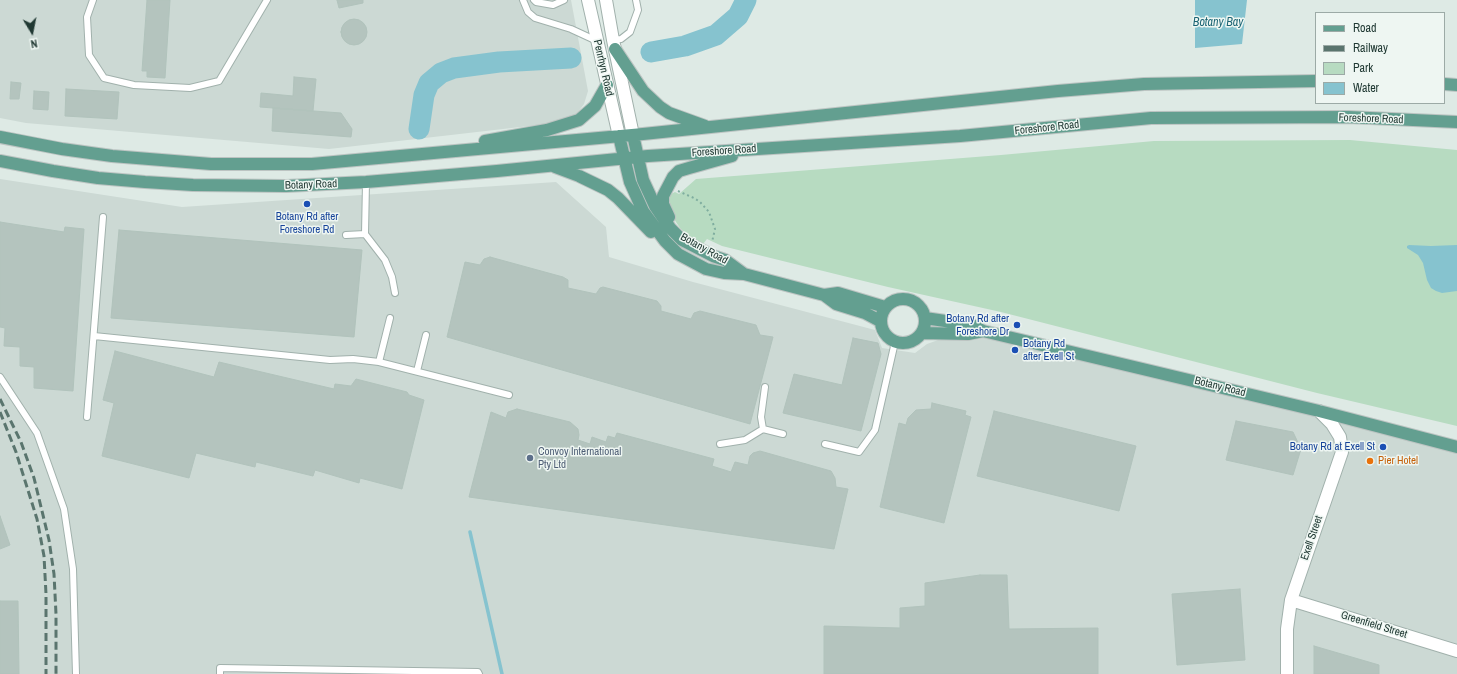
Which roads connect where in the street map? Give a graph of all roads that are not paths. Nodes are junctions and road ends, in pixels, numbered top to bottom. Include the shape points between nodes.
1 (92, 0) edge
2 (267, 0) edge
3 (523, 0) edge
4 (534, 0) edge
5 (564, 0) edge
6 (588, 0) edge
7 (606, 0) edge
8 (636, 0) edge
9 (597, 41) junction
10 (614, 44) junction
11 (1315, 81) edge
12 (1445, 84) edge
13 (607, 85) junction
14 (1457, 85) edge
15 (1457, 122) edge
16 (708, 127) junction
17 (634, 135) junction
18 (619, 136) junction
19 (0, 137) edge
20 (757, 149) junction
21 (444, 152) junction
22 (638, 157) junction
23 (623, 159) junction
24 (0, 161) edge
25 (552, 166) junction
26 (366, 182) junction
27 (103, 217) dead end
28 (365, 234) junction
29 (346, 235) dead end
30 (665, 241) junction
31 (704, 251) junction
32 (744, 274) junction
33 (395, 293) dead end
34 (824, 295) junction
35 (885, 307) junction
36 (390, 318) dead end
37 (925, 318) junction
38 (880, 321) junction
39 (983, 331) junction
40 (922, 333) junction
41 (426, 335) dead end
42 (94, 336) junction
43 (895, 342) junction
44 (379, 362) junction
45 (417, 371) junction
46 (0, 377) edge
47 (765, 387) dead end
48 (510, 395) dead end
49 (1319, 411) junction
50 (87, 417) dead end
51 (763, 429) junction
52 (783, 434) dead end
53 (720, 444) dead end
54 (825, 444) dead end
55 (1457, 447) edge
56 (1291, 600) junction
57 (1457, 651) edge
58 (76, 674) edge
59 (220, 674) edge
60 (478, 674) edge
61 (1288, 674) edge

1 - 2 lane via 87,17 89,55 104,78 134,85 190,88 220,81
3 - 9 lane via 528,12 535,18 571,29
4 - 5 lane via 553,5
6 - 9 street, Penrhyn Road
7 - 10 street, Penrhyn Road
8 - 10 lane via 638,10 630,32
9 - 13 street, Penrhyn Road
10 - 16 main road via 643,91 660,108
10 - 17 street, Penrhyn Road
11 - 16 main road via 1144,84
12 - 14 main road
13 - 18 street, Penrhyn Road
13 - 21 main road via 595,106 579,120 547,130 490,140
15 - 20 main road, Foreshore Road via 1348,117 1151,118 960,136
16 - 17 main road
17 - 18 main road, Botany Road
17 - 22 main road, Botany Road
18 - 21 main road, Botany Road
18 - 23 main road, Botany Road
19 - 21 main road, Botany Road via 112,156 211,164 312,164
20 - 22 main road, Foreshore Road
20 - 31 main road via 679,171 665,190 663,196 667,214 674,224
22 - 23 main road, Botany Road
22 - 31 main road, Botany Road via 643,180 662,217 682,240
23 - 25 main road, Botany Road
23 - 30 main road, Botany Road via 640,206
24 - 26 main road, Botany Road via 98,178 193,185 286,186
25 - 26 main road, Botany Road
25 - 30 main road via 608,190 650,231
26 - 28 lane
27 - 42 lane
28 - 29 lane
28 - 33 lane via 385,260
30 - 32 main road, Botany Road via 678,254 706,269
31 - 32 main road, Botany Road via 725,260
32 - 34 main road, Botany Road
34 - 35 main road, Botany Road via 838,293
34 - 38 main road, Botany Road via 836,304 865,313
35 - 37 main road via 897,300 912,301 918,305
35 - 38 main road
36 - 44 lane
37 - 39 main road, Botany Road via 972,324
37 - 40 main road
38 - 43 main road via 884,334
39 - 40 main road, Botany Road via 968,334
39 - 49 main road, Botany Road
40 - 43 main road via 910,342
41 - 45 lane
42 - 44 lane via 275,355
42 - 50 lane
43 - 54 lane via 875,430 859,452
44 - 45 lane
45 - 48 lane
46 - 58 lane via 36,433 64,509 73,569
47 - 51 lane via 760,417
49 - 55 main road, Botany Road
49 - 56 street, Exell Street via 1340,437 1342,452
51 - 52 lane
51 - 53 lane via 744,440
56 - 57 street, Greenfield Street
56 - 61 street, Exell Street via 1287,629
59 - 60 lane via 220,668

